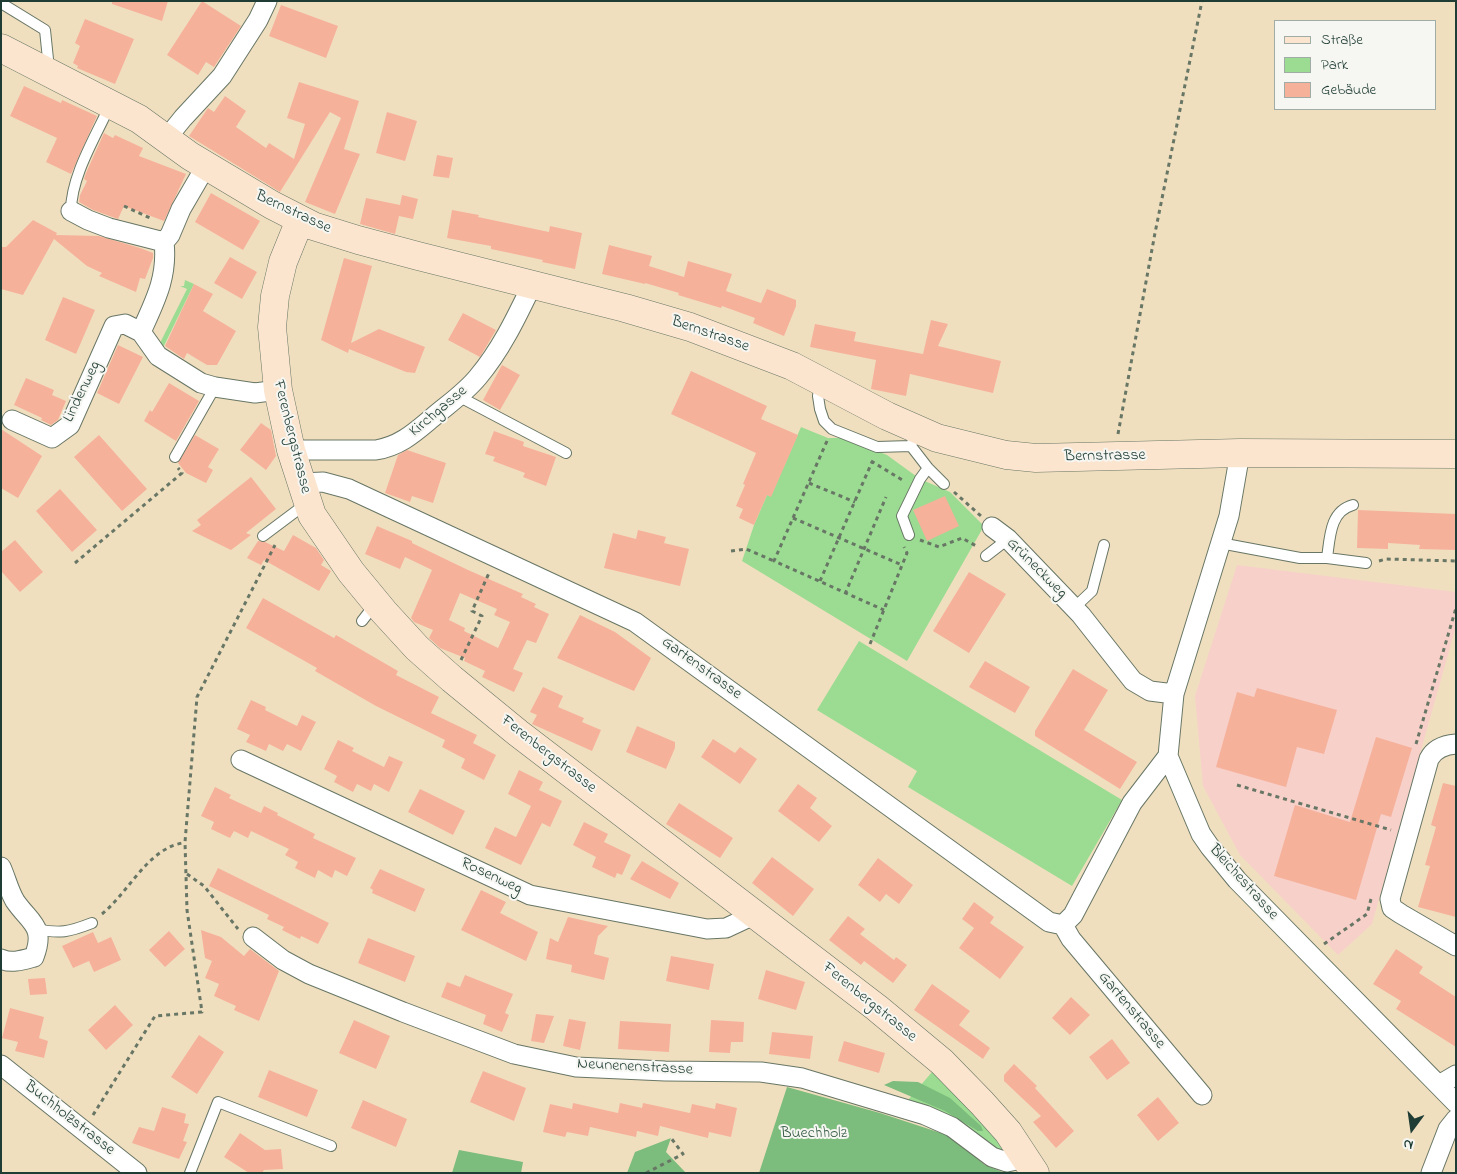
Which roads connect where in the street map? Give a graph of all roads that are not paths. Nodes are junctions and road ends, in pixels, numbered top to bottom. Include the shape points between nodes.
1 (266, 1) edge
2 (1, 3) edge
3 (1, 48) edge
4 (49, 73) junction
5 (111, 104) junction
6 (166, 139) junction
7 (206, 166) junction
8 (70, 210) joint
9 (300, 220) junction
10 (164, 242) junction
11 (532, 284) junction
12 (141, 332) junction
13 (820, 381) junction
14 (215, 387) junction
15 (278, 390) junction
16 (458, 396) junction
17 (12, 420) dead end
18 (914, 438) junction
19 (291, 450) junction
20 (566, 453) dead end
21 (1240, 453) junction
22 (1456, 454) edge
23 (175, 457) road end
24 (928, 468) junction
25 (944, 484) road end
26 (305, 493) junction
27 (1353, 505) dead end
28 (992, 527) road end
29 (909, 535) road end
30 (263, 536) dead end
31 (1008, 539) junction
32 (1220, 543) junction
33 (1104, 544) dead end
34 (988, 555) road end
35 (1327, 558) junction
36 (1366, 563) road end
37 (1074, 608) junction
38 (1174, 694) junction
39 (1456, 744) edge
40 (1168, 756) junction
41 (241, 760) dead end
42 (1, 868) edge
43 (756, 914) junction
44 (92, 923) road end
45 (1063, 925) junction
46 (36, 929) junction
47 (253, 937) road end
48 (1456, 946) edge
49 (1, 959) edge
50 (1, 1065) edge
51 (1456, 1075) edge
52 (1439, 1085) junction
53 (1202, 1095) dead end
54 (1456, 1104) edge
55 (1456, 1119) edge
56 (331, 1146) dead end
57 (1030, 1165) edge
58 (137, 1173) edge
59 (190, 1173) edge
60 (1431, 1173) edge

1 - 6 street via 258,20 222,76
2 - 4 lane via 45,30
3 - 4 main road, Bernstrasse
4 - 5 main road, Bernstrasse
5 - 6 main road, Bernstrasse
5 - 8 lane via 77,177
6 - 7 main road, Bernstrasse
7 - 9 main road, Bernstrasse
7 - 10 street
8 - 10 street via 109,228
9 - 11 main road, Bernstrasse via 358,240
9 - 15 main road, Ferenbergstrasse via 283,262 275,296 272,335
10 - 12 street via 166,259 161,284
11 - 13 main road, Bernstrasse via 690,327 768,356
11 - 16 street, Kirchgasse via 489,364
12 - 14 street via 158,356 201,383
12 - 17 street, Lindenweg via 125,324 114,326 70,425 52,438
13 - 18 main road, Bernstrasse via 886,416
13 - 18 lane via 820,409 824,421 832,429 877,447
14 - 15 street via 256,393
14 - 23 lane
15 - 19 main road, Ferenbergstrasse
16 - 19 street, Kirchgasse via 407,439 388,448
16 - 20 lane
18 - 21 main road, Bernstrasse via 1036,458
18 - 24 lane
19 - 26 main road, Ferenbergstrasse
21 - 22 main road, Bernstrasse
21 - 32 street, Bleichestrasse
24 - 25 lane
24 - 29 lane via 902,516
26 - 30 lane
26 - 43 main road, Ferenbergstrasse via 312,515 351,572 369,611 518,733
26 - 45 street, Gartenstrasse via 323,482 349,489 635,622 1049,922
27 - 35 lane via 1339,512 1334,521
28 - 31 street, Grüneckweg
31 - 34 lane
31 - 37 street, Grüneckweg
32 - 35 lane via 1300,558
32 - 38 street, Bleichestrasse
33 - 37 lane via 1092,591
35 - 36 lane
37 - 38 street, Grüneckweg via 1133,681 1150,691
38 - 40 street, Bleichestrasse
39 - 48 street via 1433,752 1429,759 1390,900 1392,908
40 - 45 street via 1132,803 1081,902
40 - 52 street, Bleichestrasse via 1194,819 1210,848 1237,880
41 - 43 street, Rosenweg via 530,896 707,929 726,928
42 - 46 street via 15,900
43 - 57 main road, Ferenbergstrasse via 942,1062 1008,1132
44 - 46 lane via 71,932
45 - 53 street, Gartenstrasse via 1071,939
46 - 49 street via 39,943 34,957 6,962
47 - 57 street, Neunenenstrasse via 283,960 309,974 514,1054 576,1067 761,1072 802,1078 925,1115 952,1127 992,1156
50 - 58 street, Buchholzstrasse
51 - 52 street
52 - 54 street, Bleichestrasse
55 - 60 street via 1448,1129
56 - 59 lane via 218,1102

